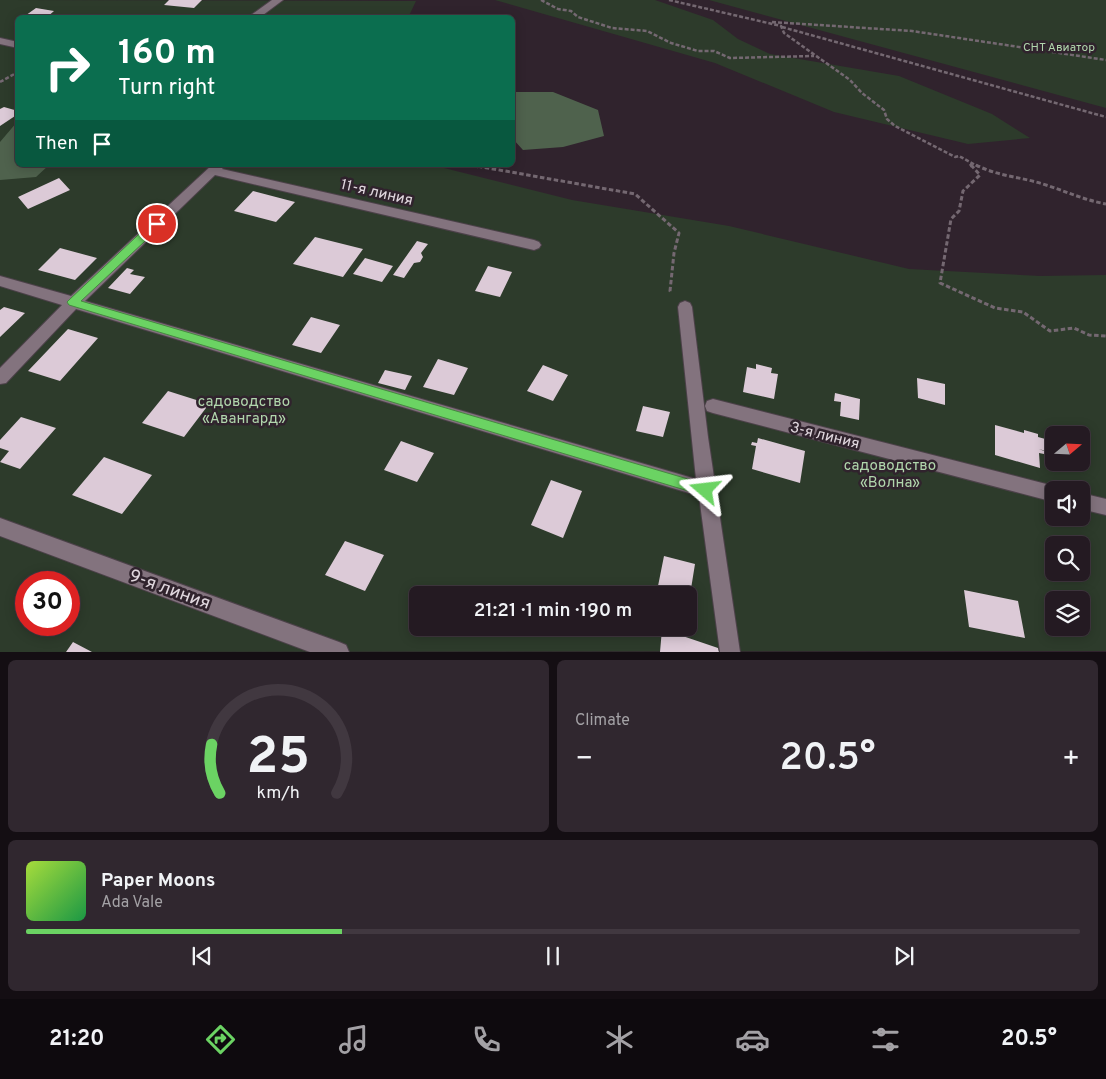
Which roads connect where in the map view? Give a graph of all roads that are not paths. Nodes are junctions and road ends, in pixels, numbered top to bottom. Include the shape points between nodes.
1 (278, 0) edge
2 (256, 15) edge
3 (0, 41) edge
4 (15, 44) edge
5 (216, 168) edge
6 (534, 245) dead end
7 (0, 281) edge
8 (73, 302) junction
9 (685, 307) road end
10 (0, 378) edge
11 (712, 406) dead end
12 (705, 490) junction
13 (1045, 492) edge
14 (1090, 503) edge
15 (1106, 507) edge
16 (0, 526) edge
17 (339, 652) edge
18 (730, 652) edge

1 - 2 street
3 - 4 street
5 - 6 street, 11-я линия
5 - 8 street
7 - 8 street
8 - 10 street
8 - 12 street
9 - 12 street
11 - 13 street, 3-я линия
12 - 18 street
14 - 15 street
16 - 17 street, 9-я линия

